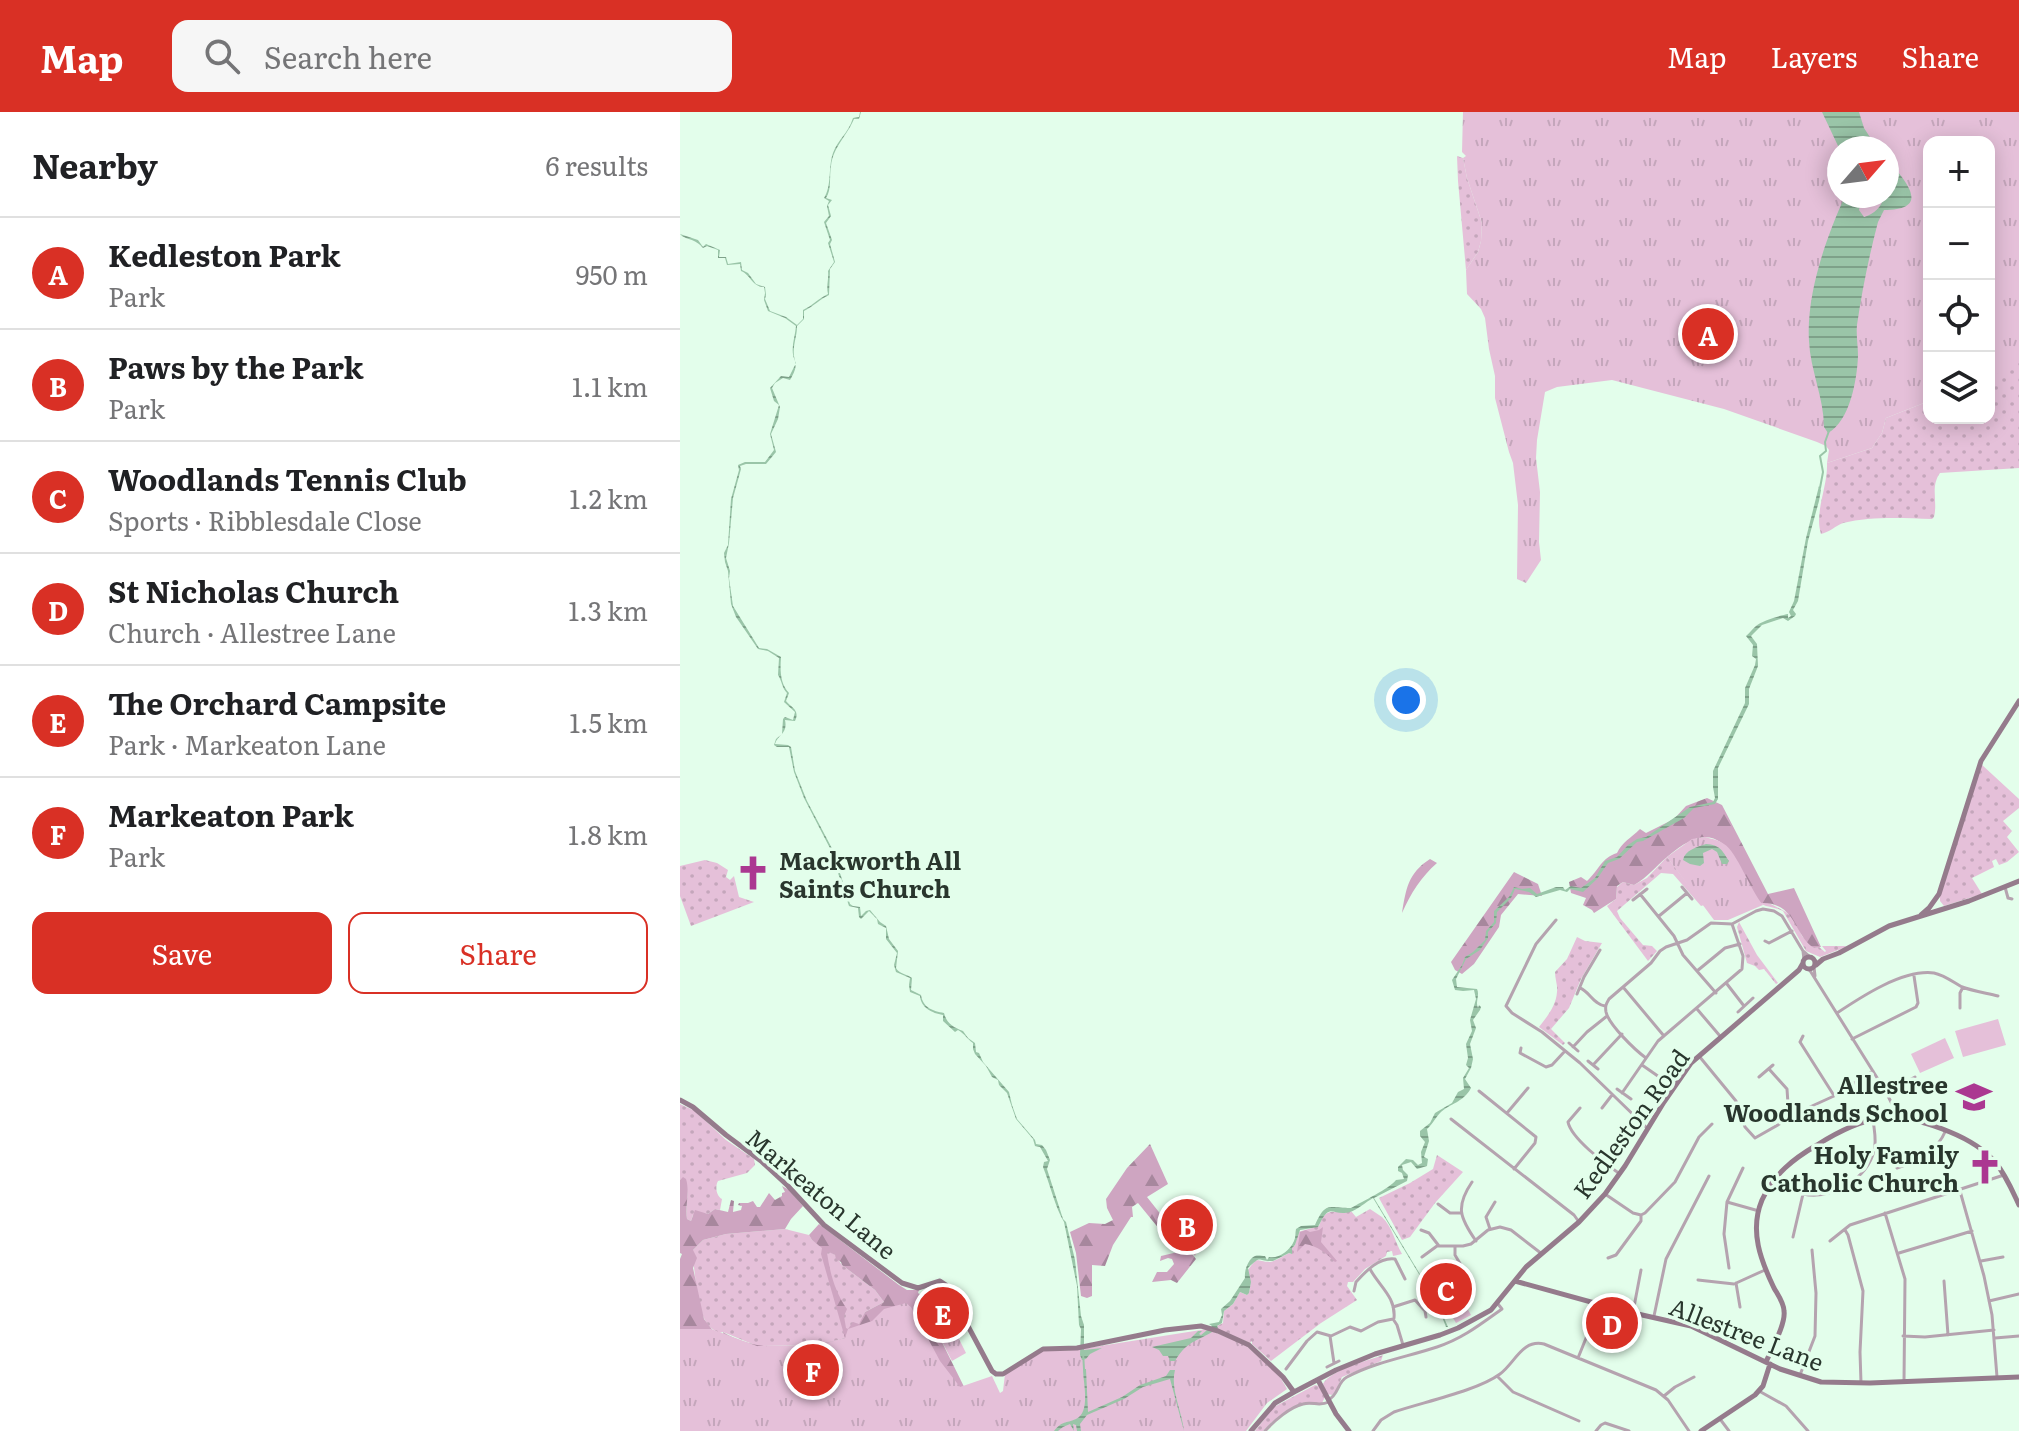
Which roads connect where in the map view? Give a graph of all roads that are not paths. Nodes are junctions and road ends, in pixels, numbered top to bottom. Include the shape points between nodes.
1 (2019, 701) edge
2 (2019, 881) edge
3 (1682, 887) dead end
4 (2005, 887) junction
5 (1647, 889) dead end
6 (1687, 893) junction
7 (1640, 894) junction
8 (1939, 894) junction
9 (1692, 899) dead end
10 (2012, 899) dead end
11 (1633, 900) dead end
12 (1934, 901) junction
13 (1939, 910) junction
14 (1921, 915) junction
15 (1659, 916) junction
16 (1556, 920) dead end
17 (1732, 924) junction
18 (1792, 931) junction
19 (1765, 941) dead end
20 (1678, 943) junction
21 (1740, 944) junction
22 (1600, 950) dead end
23 (1597, 957) junction
24 (1602, 960) dead end
25 (1810, 964) junction
26 (1697, 971) junction
27 (1914, 976) junction
28 (1727, 984) junction
29 (1623, 987) junction
30 (1963, 987) junction
31 (1580, 988) junction
32 (1716, 993) junction
33 (1577, 994) dead end
34 (1998, 996) dead end
35 (1753, 998) dead end
36 (1606, 1006) junction
37 (1744, 1006) junction
38 (1960, 1008) dead end
39 (1697, 1009) junction
40 (1738, 1012) dead end
41 (1837, 1013) junction
42 (1607, 1016) junction
43 (1622, 1034) junction
44 (1664, 1036) junction
45 (1803, 1036) dead end
46 (1721, 1038) junction
47 (1852, 1039) junction
48 (1569, 1043) dead end
49 (1573, 1047) junction
50 (1565, 1051) junction
51 (1578, 1051) dead end
52 (1519, 1052) dead end
53 (1676, 1054) dead end
54 (1686, 1055) dead end
55 (1699, 1056) junction
56 (1646, 1058) junction
57 (1681, 1060) junction
58 (1588, 1061) dead end
59 (1593, 1065) junction
60 (1642, 1065) junction
61 (1773, 1065) dead end
62 (1598, 1069) dead end
63 (1769, 1069) junction
64 (1873, 1071) junction
65 (1759, 1077) dead end
66 (1914, 1079) dead end
67 (1666, 1081) junction
68 (1528, 1088) dead end
69 (1617, 1089) dead end
70 (1662, 1090) dead end
71 (1479, 1091) dead end
72 (1886, 1092) junction
73 (1622, 1093) junction
74 (1612, 1095) junction
75 (1834, 1096) junction
76 (1631, 1099) dead end
77 (680, 1100) edge
78 (1580, 1108) dead end
79 (1602, 1108) dead end
80 (1801, 1111) dead end
81 (1507, 1113) junction
82 (1632, 1115) junction
83 (1894, 1118) junction
84 (1451, 1119) dead end
85 (1873, 1119) junction
86 (1712, 1124) dead end
87 (1647, 1128) junction
88 (1624, 1129) dead end
89 (1946, 1130) junction
90 (1702, 1133) junction
91 (1707, 1138) dead end
92 (1743, 1168) dead end
93 (1897, 1168) dead end
94 (1514, 1169) junction
95 (1620, 1174) junction
96 (2004, 1175) junction
97 (1709, 1176) dead end
98 (1774, 1180) junction
99 (1469, 1184) dead end
100 (1960, 1191) junction
101 (1605, 1194) junction
102 (1803, 1194) junction
103 (1495, 1202) dead end
104 (1727, 1202) junction
105 (2018, 1202) edge
106 (1438, 1204) dead end
107 (1759, 1211) junction
108 (1461, 1213) junction
109 (1885, 1213) junction
110 (1641, 1215) junction
111 (1579, 1222) junction
112 (1490, 1229) junction
113 (1421, 1230) dead end
114 (1844, 1230) junction
115 (1972, 1231) junction
116 (1794, 1234) dead end
117 (1476, 1241) junction
118 (1830, 1241) dead end
119 (1439, 1246) junction
120 (1455, 1246) junction
121 (1812, 1250) dead end
122 (1542, 1254) junction
123 (1898, 1254) junction
124 (1422, 1257) dead end
125 (2003, 1257) dead end
126 (1608, 1258) dead end
127 (1981, 1261) junction
128 (1729, 1268) dead end
129 (1370, 1269) junction
130 (1641, 1270) dead end
131 (1765, 1270) junction
132 (1465, 1272) dead end
133 (1405, 1279) dead end
134 (1515, 1281) junction
135 (1944, 1281) dead end
136 (1700, 1282) dead end
137 (1736, 1283) junction
138 (1354, 1291) dead end
139 (2019, 1294) edge
140 (1989, 1301) junction
141 (1498, 1303) junction
142 (1600, 1304) junction
143 (1393, 1307) junction
144 (1740, 1307) dead end
145 (1633, 1312) junction
146 (1426, 1317) dead end
147 (1654, 1317) junction
148 (1393, 1319) junction
149 (1994, 1330) junction
150 (1440, 1335) junction
151 (1948, 1335) junction
152 (1330, 1336) junction
153 (1903, 1336) junction
154 (2019, 1336) edge
155 (1995, 1338) junction
156 (1444, 1344) junction
157 (1403, 1345) junction
158 (1578, 1358) junction
159 (1768, 1363) junction
160 (1327, 1367) dead end
161 (1286, 1369) dead end
162 (1497, 1376) junction
163 (1799, 1376) junction
164 (1694, 1377) dead end
165 (1997, 1377) junction
166 (2019, 1377) edge
167 (1318, 1380) junction
168 (1904, 1382) junction
169 (1861, 1383) junction
170 (1759, 1391) junction
171 (1294, 1392) junction
172 (1664, 1396) junction
173 (1329, 1401) junction
174 (1720, 1419) junction
175 (1579, 1421) dead end
176 (1802, 1424) junction
177 (1251, 1431) edge
178 (1265, 1431) edge
179 (1348, 1431) edge
180 (1373, 1431) edge
181 (1596, 1431) edge
182 (1629, 1431) edge
183 (1689, 1431) edge
184 (1701, 1431) edge
185 (1729, 1431) edge
186 (1797, 1431) edge
187 (1808, 1431) edge

1 - 8 street, Kedleston Road via 1981,761
2 - 4 street
3 - 6 street
4 - 10 street
4 - 13 street
5 - 7 street
6 - 9 street
6 - 15 street
7 - 11 street
7 - 15 street
8 - 12 street, Kedleston Road
8 - 13 street, Kedleston Road
12 - 13 street
12 - 14 street, Kedleston Road
13 - 14 street, Kedleston Road
14 - 25 street, Kedleston Road
15 - 20 street
16 - 50 street via 1536,944 1506,1004
17 - 18 street via 1770,909
17 - 20 street via 1711,923
17 - 21 street
18 - 19 street via 1773,944
18 - 25 street
20 - 26 street
20 - 29 street via 1662,949
21 - 26 street via 1725,948
21 - 28 street via 1744,966
22 - 23 street
23 - 24 street
23 - 31 street
25 - 41 street
25 - 46 street, Kedleston Road
26 - 32 street
27 - 30 street via 1936,974
27 - 41 street via 1883,986
27 - 47 street via 1916,1007
28 - 32 street
28 - 37 street
29 - 36 street
29 - 44 street
30 - 34 street
30 - 38 street
31 - 33 street
31 - 36 street
32 - 39 street
35 - 37 street
36 - 42 street
37 - 40 street
39 - 44 street
39 - 46 street
41 - 47 street
42 - 43 street
42 - 49 street
43 - 56 street
43 - 59 street
44 - 56 street
45 - 75 street via 1798,1043
46 - 55 street, Kedleston Road
47 - 64 street
48 - 49 street
49 - 51 street
50 - 52 street via 1546,1067
50 - 74 street
53 - 57 street
54 - 57 street
55 - 63 street via 1736,1101 1754,1138 1793,1114 1787,1089
55 - 87 street, Kedleston Road
56 - 60 street
57 - 67 street
58 - 59 street
59 - 62 street
60 - 67 street
60 - 73 street
61 - 63 street
63 - 65 street
64 - 72 street
64 - 75 street
66 - 72 street
67 - 70 street
68 - 81 street
69 - 73 street
71 - 81 street
72 - 83 street
73 - 76 street
74 - 79 street
74 - 82 street
75 - 80 street
77 - 171 street, Markeaton Lane via 761,1161 824,1225 902,1283 915,1288 940,1281 946,1285 994,1373 1003,1374 1043,1349 1201,1326 1249,1345
78 - 95 street via 1567,1123
81 - 94 street via 1536,1139
82 - 87 street
82 - 88 street
83 - 85 street
83 - 89 street
84 - 94 street
85 - 98 street via 1847,1127 1793,1159
85 - 102 street via 1875,1148 1862,1173 1832,1191
86 - 90 street
87 - 95 street, Kedleston Road
89 - 93 street via 1930,1153
89 - 96 street via 1980,1148
90 - 91 street
90 - 110 street via 1675,1182
92 - 104 street
94 - 111 street
95 - 101 street, Kedleston Road
96 - 100 street
96 - 105 street
97 - 147 street via 1666,1259
98 - 102 street
98 - 107 street
99 - 108 street
100 - 109 street
100 - 115 street
101 - 110 street
101 - 111 street, Kedleston Road
102 - 116 street
103 - 112 street via 1486,1217
104 - 107 street
104 - 128 street
106 - 108 street via 1450,1213
107 - 131 street via 1757,1242
108 - 117 street
109 - 114 street
109 - 123 street
110 - 126 street via 1616,1255
111 - 122 street, Kedleston Road
112 - 117 street
112 - 122 street via 1509,1229
113 - 119 street
114 - 118 street
114 - 169 street via 1862,1283
115 - 123 street
115 - 127 street
117 - 120 street
119 - 120 street
119 - 124 street
120 - 132 street
121 - 163 street via 1815,1336
122 - 134 street, Kedleston Road
123 - 153 street via 1905,1279
125 - 127 street
127 - 140 street
129 - 133 street via 1394,1258
129 - 138 street
129 - 143 street
130 - 145 street
131 - 137 street
131 - 159 street via 1785,1311
134 - 141 street, Kedleston Road
134 - 142 street, Allestree Lane
135 - 151 street
136 - 137 street
137 - 144 street
139 - 140 street
140 - 149 street
141 - 150 street, Kedleston Road
141 - 156 street, Kedleston Road via 1502,1309
142 - 145 street, Allestree Lane
142 - 158 street
143 - 146 street via 1413,1300
143 - 148 street
145 - 147 street, Allestree Lane
147 - 159 street, Allestree Lane via 1698,1328
148 - 152 street
148 - 157 street
149 - 151 street
149 - 155 street
150 - 156 street
150 - 157 street, Kedleston Road
151 - 153 street
152 - 160 street via 1337,1362
152 - 161 street via 1315,1333
153 - 168 street
154 - 155 street
155 - 165 street
156 - 173 street, Kedleston Road via 1346,1377
157 - 167 street, Kedleston Road
158 - 162 street via 1535,1343
158 - 172 street
159 - 163 street, Allestree Lane
159 - 170 street
162 - 175 street via 1513,1392
162 - 180 street via 1394,1412
163 - 169 street, Allestree Lane
164 - 172 street
165 - 166 street, Allestree Lane
165 - 168 street, Allestree Lane
167 - 171 street, Kedleston Road
167 - 173 street
168 - 169 street, Allestree Lane
170 - 174 street
170 - 176 street via 1786,1406
171 - 177 street, Kedleston Road via 1275,1403
172 - 183 street
173 - 178 street via 1321,1406 1304,1404
173 - 179 street
174 - 184 street
174 - 185 street
176 - 186 street
176 - 187 street
181 - 182 street via 1605,1423

